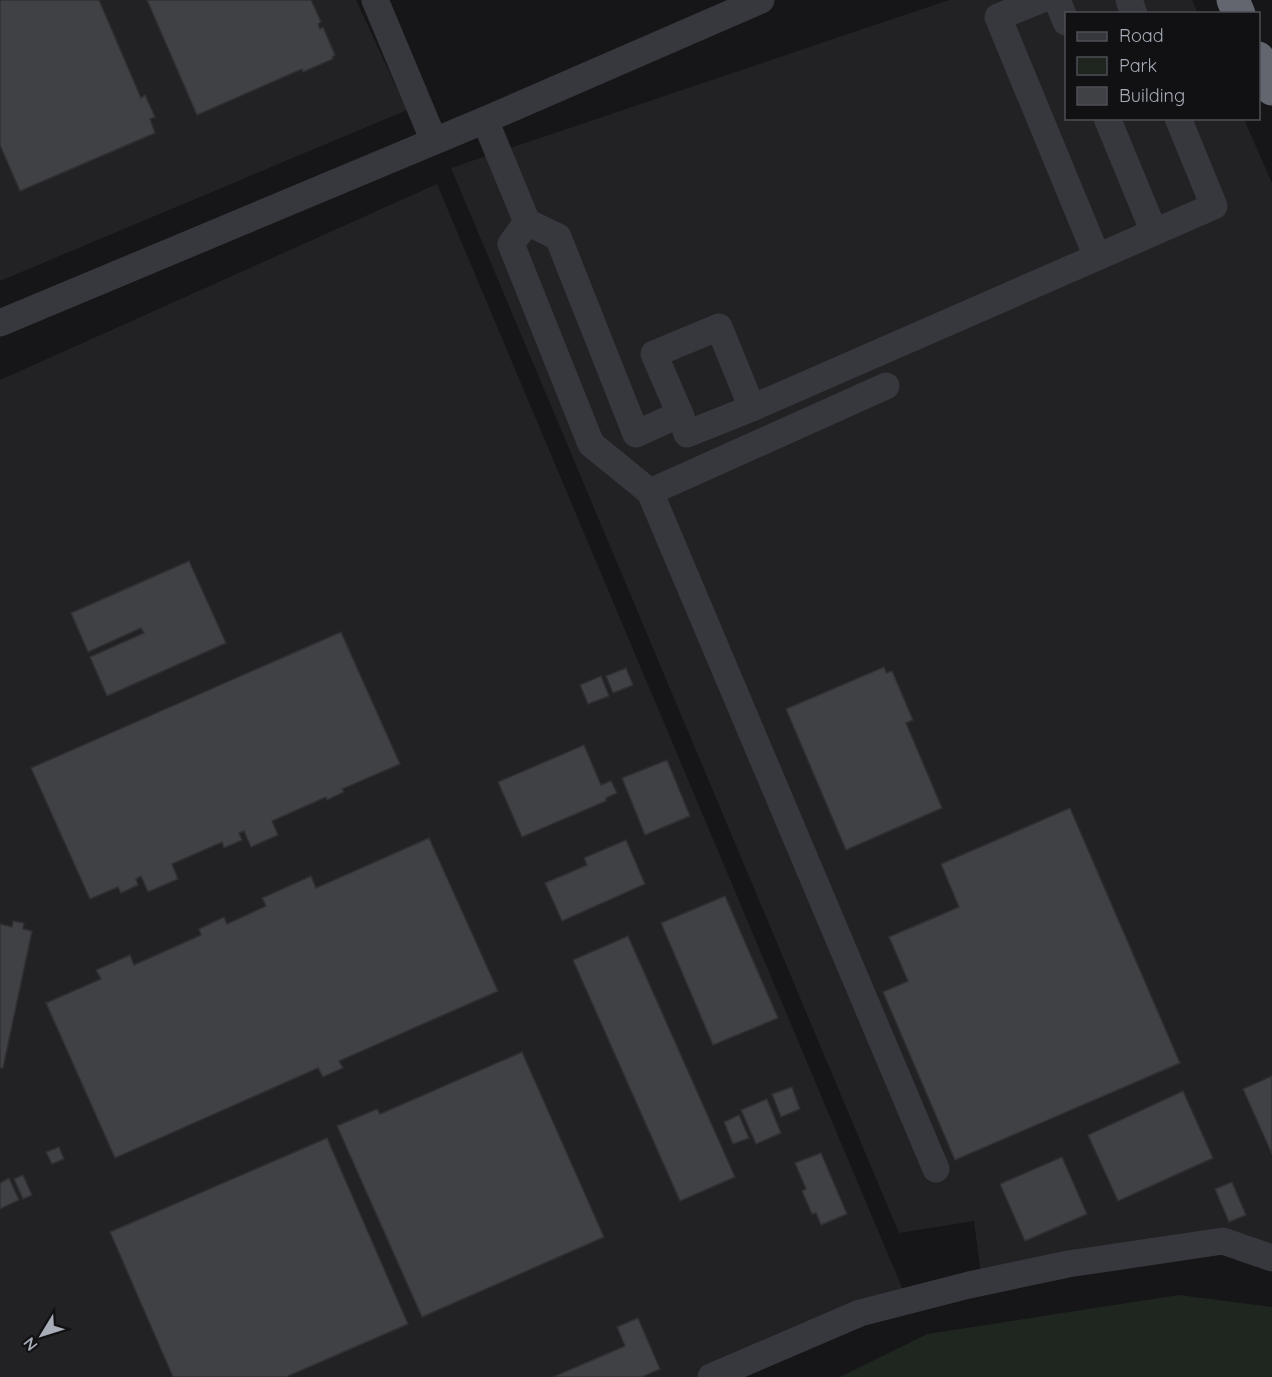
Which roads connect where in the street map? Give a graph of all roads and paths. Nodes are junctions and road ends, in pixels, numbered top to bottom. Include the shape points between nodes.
1 (375, 0) edge
2 (761, 0) edge
3 (1040, 0) edge
4 (1058, 0) edge
5 (1065, 19) edge
6 (1260, 62) edge
7 (1272, 89) edge
8 (485, 120) junction
9 (1108, 120) edge
10 (1179, 120) edge
11 (434, 141) junction
12 (527, 222) junction
13 (1154, 232) junction
14 (1097, 257) junction
15 (0, 323) edge
16 (886, 386) dead end
17 (752, 408) junction
18 (680, 414) junction
19 (650, 492) junction
20 (936, 1170) dead end
21 (1272, 1258) edge
22 (711, 1377) edge

1 - 11 street
2 - 8 street
3 - 14 street via 998,17
4 - 5 street
6 - 7 highway
8 - 11 street
8 - 12 street
9 - 13 street
10 - 13 street via 1214,206
11 - 15 street
12 - 18 street via 558,237 636,434
12 - 19 street via 510,244 591,444
13 - 14 street
14 - 17 street
16 - 19 street
17 - 18 street via 687,434
17 - 18 street via 719,327 654,354
19 - 20 street
21 - 22 street via 1223,1241 1068,1264 969,1285 860,1313

